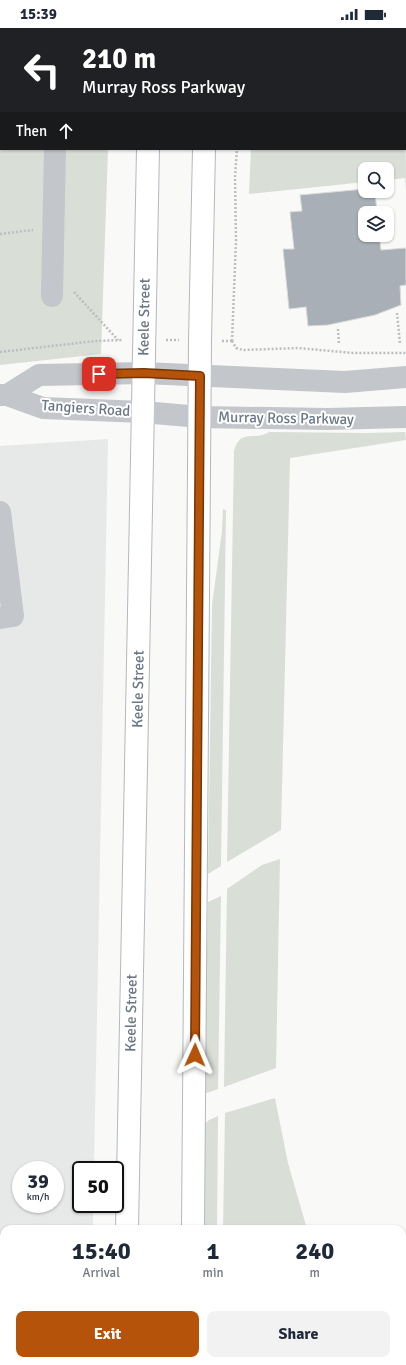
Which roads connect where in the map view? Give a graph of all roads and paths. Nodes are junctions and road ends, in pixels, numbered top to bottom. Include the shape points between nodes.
1 (55, 150) edge
2 (148, 150) edge
3 (204, 150) edge
4 (237, 150) edge
5 (52, 296) dead end
6 (397, 313) dead end
7 (338, 329) dead end
8 (119, 340) dead end
9 (339, 344) dead end
10 (400, 344) dead end
11 (0, 352) edge
12 (406, 353) edge
13 (144, 373) junction
14 (200, 376) junction
15 (406, 377) edge
16 (4, 395) edge
17 (143, 412) junction
18 (200, 417) junction
19 (406, 417) edge
20 (0, 512) edge
21 (0, 618) edge
22 (127, 1225) edge
23 (193, 1225) edge

1 - 5 street
2 - 13 main road, Keele Street
3 - 14 main road
4 - 12 path via 232,341 236,348
6 - 10 path
7 - 9 path
8 - 11 path
13 - 14 street
13 - 16 street, Tangiers Road via 39,375
13 - 17 main road, Keele Street
14 - 15 street via 345,382
14 - 18 main road
16 - 17 street, Tangiers Road via 43,408
17 - 18 street, Murray Ross Parkway
17 - 22 main road, Keele Street
18 - 19 street, Murray Ross Parkway
18 - 23 main road
20 - 21 street via 13,616

